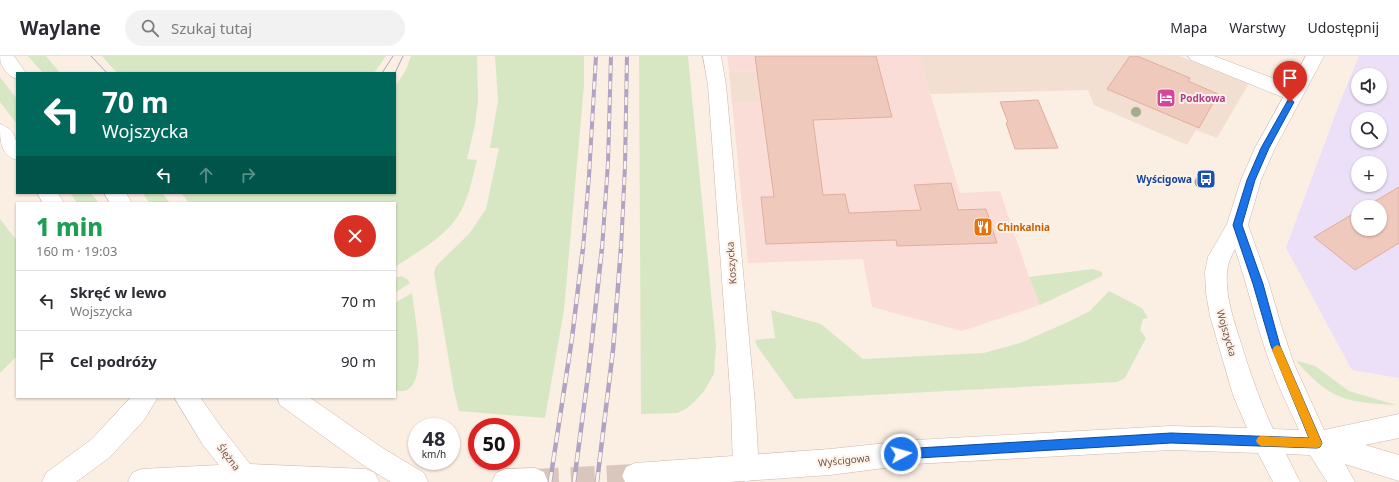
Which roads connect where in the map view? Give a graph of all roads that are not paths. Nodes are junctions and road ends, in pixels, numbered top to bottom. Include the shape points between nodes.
1 (4, 56) edge
2 (712, 56) edge
3 (1197, 56) edge
4 (1315, 56) edge
5 (16, 72) edge
6 (1294, 94) junction
7 (0, 131) edge
8 (16, 153) edge
9 (47, 194) edge
10 (115, 194) edge
11 (53, 202) edge
12 (121, 202) edge
13 (1237, 225) junction
14 (145, 398) edge
15 (187, 398) edge
16 (290, 398) edge
17 (1399, 426) edge
18 (1265, 441) junction
19 (1317, 443) junction
20 (1399, 468) edge
21 (760, 473) edge
22 (635, 476) tunnel mouth
23 (243, 479) edge
24 (535, 481) dead end
25 (55, 482) edge
26 (141, 482) edge
27 (366, 482) edge
28 (415, 482) edge
29 (505, 482) edge
30 (1287, 482) edge
31 (1342, 482) edge

1 - 5 street
2 - 21 street, Koszycka via 717,85 743,404
3 - 6 street
4 - 6 street, Wojszycka
6 - 13 street, Wojszycka via 1251,180
7 - 8 street
9 - 11 street
10 - 12 street
13 - 18 street, Wojszycka via 1219,257 1216,272 1217,293 1226,335 1245,395
13 - 19 street via 1276,346
14 - 25 street via 101,448
15 - 23 street, Ślężna
16 - 28 street via 372,456
17 - 19 street, Wyścigowa
18 - 19 street, Wyścigowa
18 - 21 street, Wyścigowa via 1171,438 915,452
18 - 30 street, Wojszycka
19 - 20 street, Wyścigowa
19 - 31 street
21 - 22 street, Wyścigowa
23 - 26 street
23 - 27 street, Ślężna
24 - 29 street

